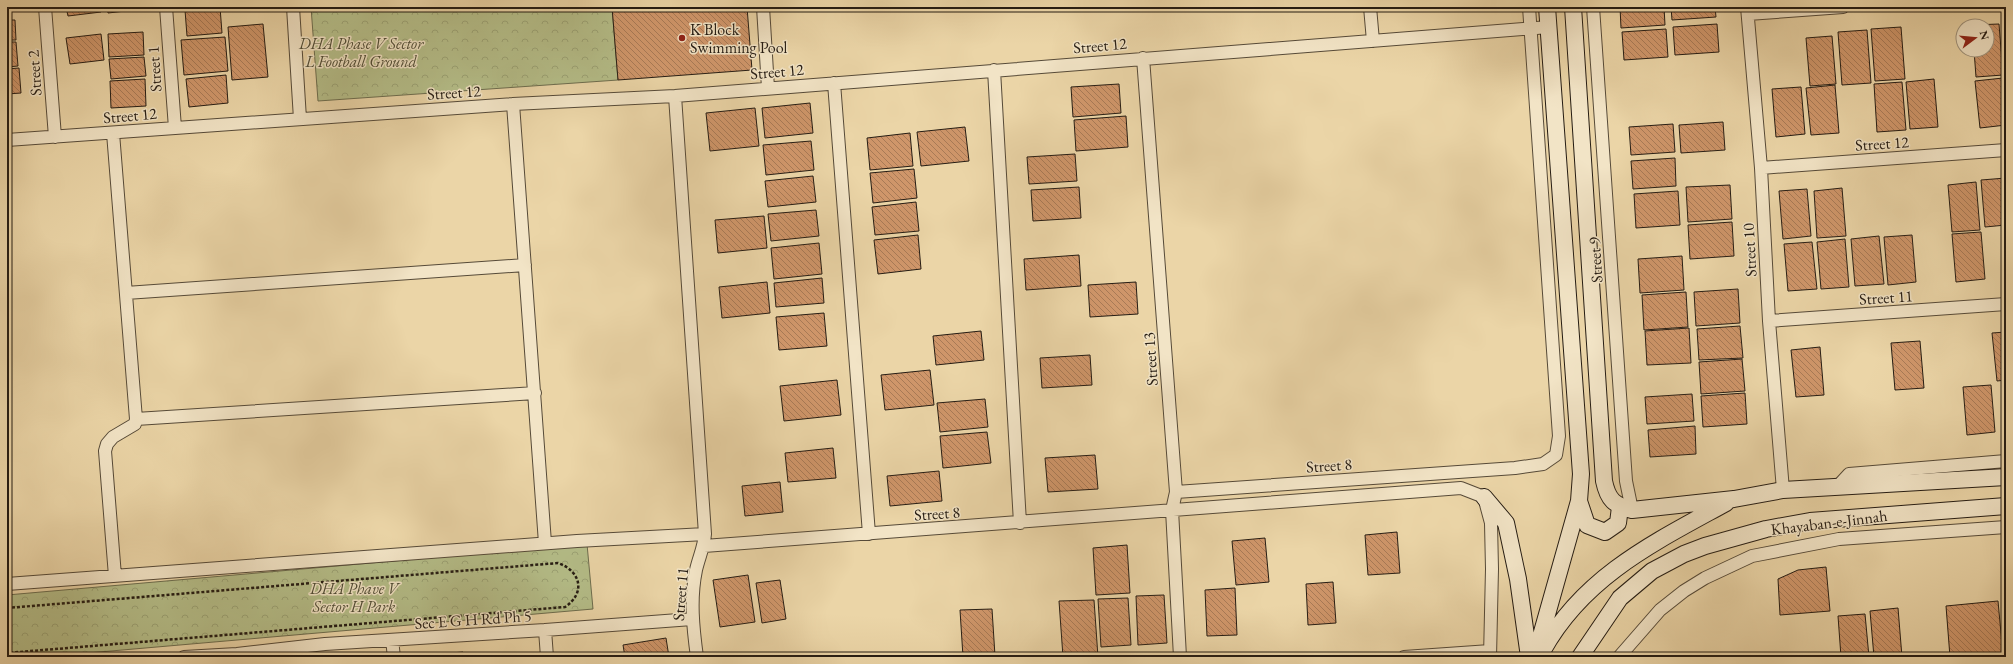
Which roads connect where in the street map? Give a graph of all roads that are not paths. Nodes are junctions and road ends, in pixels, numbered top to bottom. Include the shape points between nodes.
1 (45, 7) edge
2 (166, 7) edge
3 (292, 7) edge
4 (763, 7) edge
5 (1370, 7) edge
6 (1529, 7) edge
7 (1547, 7) edge
8 (1573, 7) edge
9 (1593, 7) edge
10 (1843, 7) edge
11 (1748, 10) edge
12 (1549, 27) junction
13 (1530, 28) junction
14 (1373, 41) junction
15 (1143, 58) junction
16 (994, 70) junction
17 (834, 83) junction
18 (768, 88) junction
19 (675, 96) junction
20 (513, 104) junction
21 (300, 119) junction
22 (175, 128) junction
23 (113, 133) junction
24 (55, 137) junction
25 (7, 140) edge
26 (2006, 150) edge
27 (1761, 168) junction
28 (525, 265) junction
29 (126, 293) junction
30 (2006, 304) edge
31 (1769, 321) junction
32 (535, 393) junction
33 (136, 420) junction
34 (2006, 461) edge
35 (2006, 477) edge
36 (1837, 487) junction
37 (1783, 490) junction
38 (1176, 492) junction
39 (1484, 497) junction
40 (1734, 499) junction
41 (1578, 501) junction
42 (2006, 506) edge
43 (1626, 509) junction
44 (1172, 510) junction
45 (1838, 518) junction
46 (1020, 523) junction
47 (2006, 527) edge
48 (705, 534) junction
49 (868, 534) junction
50 (1839, 539) junction
51 (545, 543) junction
52 (704, 546) junction
53 (114, 576) junction
54 (7, 584) edge
55 (692, 619) junction
56 (545, 630) junction
57 (392, 640) junction
58 (1490, 654) edge
59 (238, 655) edge
60 (184, 657) edge
61 (394, 657) edge
62 (547, 657) edge
63 (697, 657) edge
64 (1180, 657) edge
65 (1404, 657) edge
66 (1529, 657) edge
67 (1535, 657) edge
68 (1540, 657) edge
69 (1580, 657) edge
70 (1619, 657) edge

1 - 24 street, Street 2
2 - 22 street, Street 1
3 - 21 street
4 - 18 street
5 - 14 street
6 - 13 street, Street 8
7 - 12 main road
8 - 43 main road via 1604,481 1608,496
9 - 43 street, Street 9
10 - 11 street
11 - 27 street, Street 10
12 - 13 street, Street 12
12 - 41 main road via 1581,474
13 - 14 street, Street 12
13 - 38 street, Street 8 via 1560,436 1556,455 1543,464 1485,471
14 - 15 street, Street 12
15 - 16 street, Street 12
15 - 38 street, Street 13
16 - 17 street, Street 12
16 - 46 street
17 - 18 street, Street 12
17 - 49 street
18 - 19 street, Street 12
19 - 20 street, Street 12
19 - 48 street, Street 11
20 - 21 street, Street 12
20 - 28 street
21 - 22 street, Street 12
22 - 23 street, Street 12
23 - 24 street, Street 12
23 - 29 street
24 - 25 street, Street 12
26 - 27 street, Street 12
27 - 31 street, Street 10
28 - 29 street
28 - 32 street
29 - 33 street
30 - 31 street, Street 11
31 - 37 street, Street 10
32 - 33 street
32 - 51 street
33 - 53 street via 135,424 110,440 105,450
34 - 36 street via 1849,474
35 - 36 main road, Khayaban-e-Jinnah
36 - 37 main road, Khayaban-e-Jinnah
37 - 40 main road, Khayaban-e-Jinnah
38 - 44 street, Street 13
39 - 44 street, Street 8 via 1461,488
39 - 58 street via 1491,523
39 - 66 main road via 1506,523 1518,579
40 - 43 main road, Khayaban-e-Jinnah
40 - 68 main road, Khayaban-e-Jinnah via 1647,546 1614,569 1555,629
41 - 43 main road via 1587,525 1605,532 1618,523
41 - 67 main road
42 - 45 main road, Khayaban-e-Jinnah
44 - 46 street, Street 8
44 - 64 street, Street 13
45 - 50 street
45 - 69 main road, Khayaban-e-Jinnah via 1766,529 1724,540 1684,554 1652,571 1620,598
46 - 49 street, Street 8
47 - 50 street
48 - 51 street
48 - 52 street, Street 11
49 - 52 street, Street 8
50 - 70 street via 1752,556 1706,578 1660,610
51 - 53 street
52 - 55 street, Street 11 via 696,570
53 - 54 street
55 - 56 street, Sec E G H Rd Ph 5
55 - 63 street, Street 11
56 - 57 street, Sec E G H Rd Ph 5
56 - 62 street
57 - 59 street, Sec E G H Rd Ph 5 via 325,644
57 - 61 street
58 - 65 street
59 - 60 street, Sec E G H Rd Ph 5

